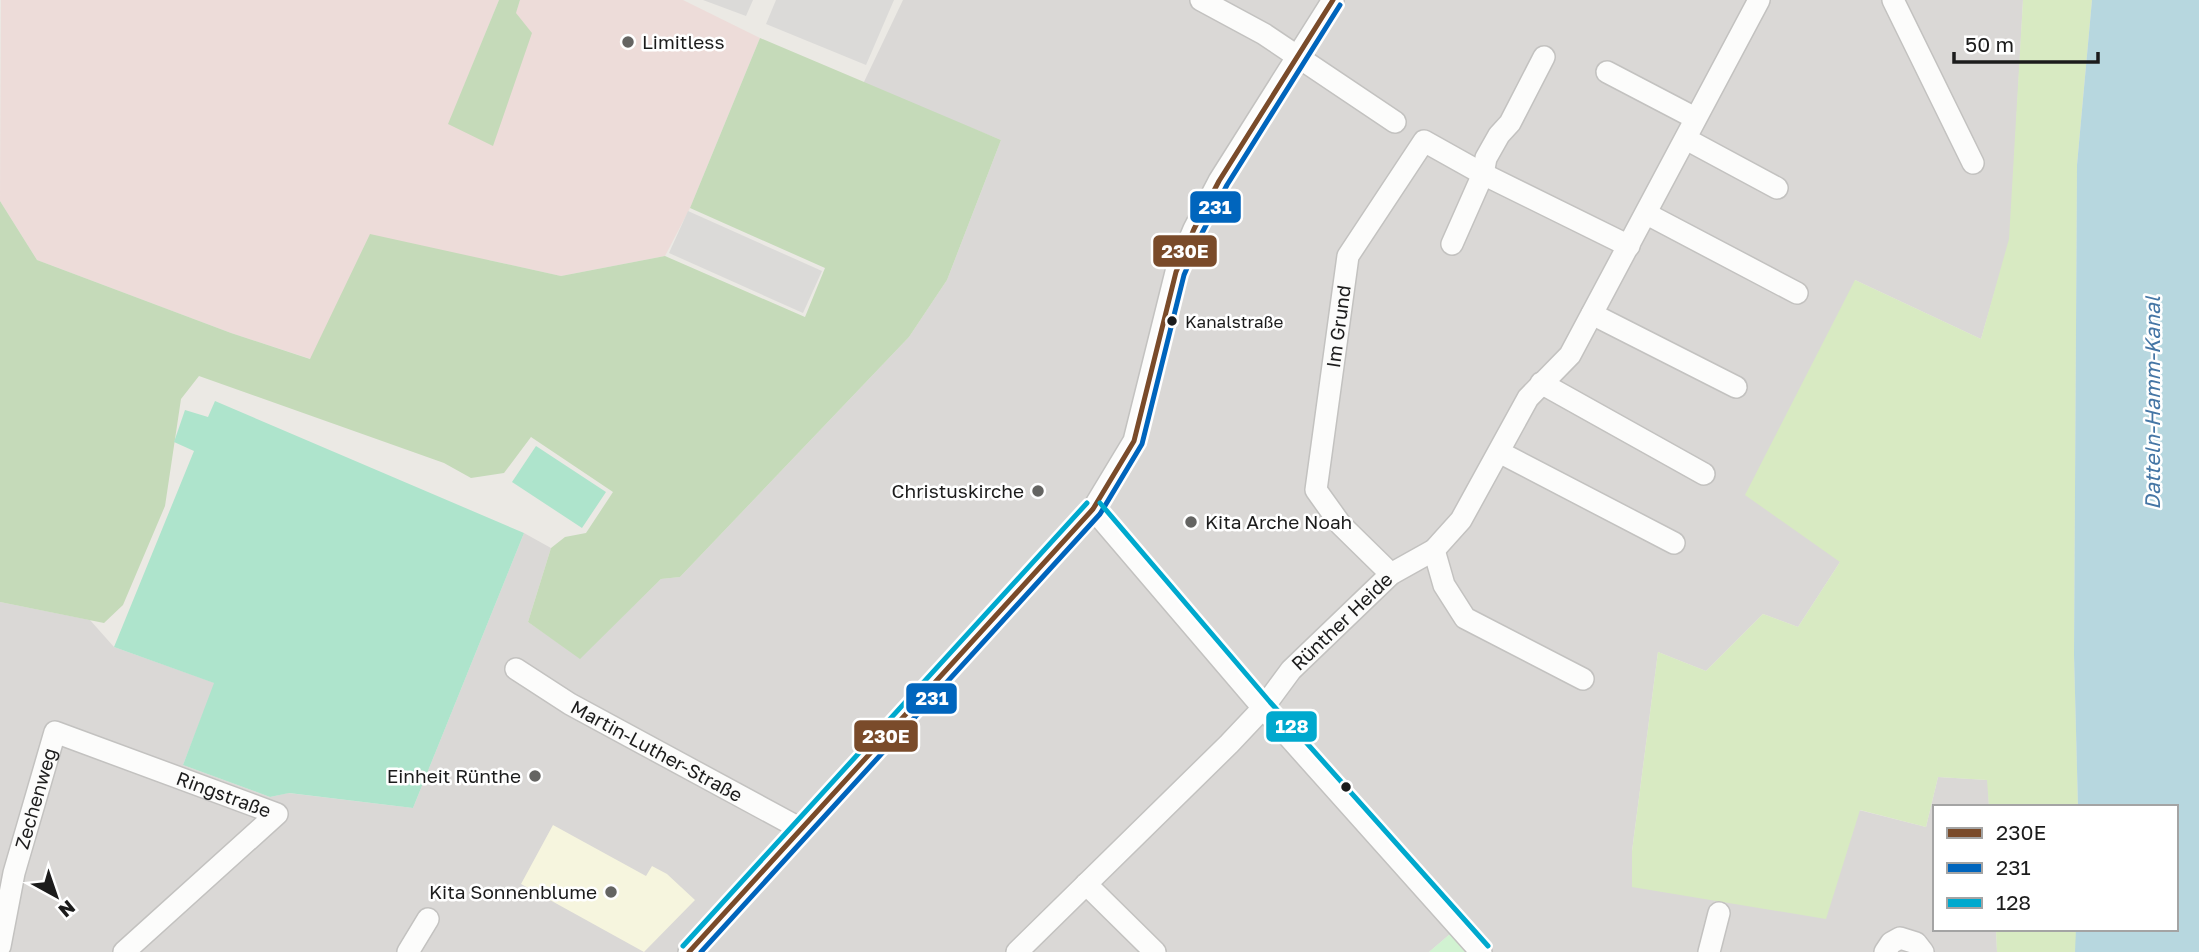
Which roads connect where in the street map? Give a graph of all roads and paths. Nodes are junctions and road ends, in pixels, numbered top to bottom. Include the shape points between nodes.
1 (1200, 0) edge
2 (1333, 0) edge
3 (1759, 0) edge
4 (1893, 0) edge
5 (1296, 57) junction
6 (1544, 57) dead end
7 (1607, 72) dead end
8 (1695, 118) junction
9 (1395, 122) dead end
10 (1686, 139) junction
11 (1973, 163) dead end
12 (1483, 174) junction
13 (1777, 188) dead end
14 (1647, 214) junction
15 (1452, 243) dead end
16 (1629, 246) junction
17 (1797, 293) dead end
18 (1592, 314) junction
19 (1541, 383) junction
20 (1737, 387) dead end
21 (1499, 452) junction
22 (1704, 474) dead end
23 (1093, 509) junction
24 (1674, 543) dead end
25 (1434, 550) junction
26 (1391, 574) junction
27 (516, 669) dead end
28 (1583, 679) dead end
29 (1263, 708) junction
30 (55, 732) joint
31 (801, 829) junction
32 (1086, 884) junction
33 (1719, 914) dead end
34 (428, 919) dead end
35 (0, 946) edge
36 (124, 952) edge
37 (408, 952) edge
38 (689, 952) edge
39 (1017, 952) edge
40 (1155, 952) edge
41 (1481, 952) edge
42 (1710, 952) edge
43 (1885, 952) edge
44 (1923, 952) edge

1 - 5 street
2 - 5 street
3 - 8 street, Rünther Heide
4 - 11 street
5 - 9 street
5 - 23 street via 1194,229 1176,272 1134,441
6 - 12 street via 1486,158
7 - 8 street
8 - 10 street, Rünther Heide
10 - 13 street
10 - 14 street, Rünther Heide
12 - 15 street
12 - 16 street, Im Grund
12 - 26 street, Im Grund via 1424,141 1349,256 1316,490 1341,525
14 - 16 street, Rünther Heide
14 - 17 street
16 - 18 street, Rünther Heide
18 - 19 street, Rünther Heide via 1570,355
18 - 20 street
19 - 21 street, Rünther Heide
19 - 22 street
21 - 24 street
21 - 25 street, Rünther Heide via 1461,520
23 - 29 street
23 - 31 street
25 - 26 street, Rünther Heide
25 - 28 street via 1444,585 1465,618
26 - 29 street, Rünther Heide via 1291,670
27 - 31 street, Martin-Luther-Straße via 570,704
29 - 32 street, Rünther Heide
29 - 41 street
30 - 35 street, Zechenweg via 13,873
30 - 36 street, Ringstraße via 277,814
31 - 38 street
32 - 39 street, Rünther Heide
32 - 40 street
33 - 42 street
34 - 37 street
43 - 44 street via 1900,938 1916,943

